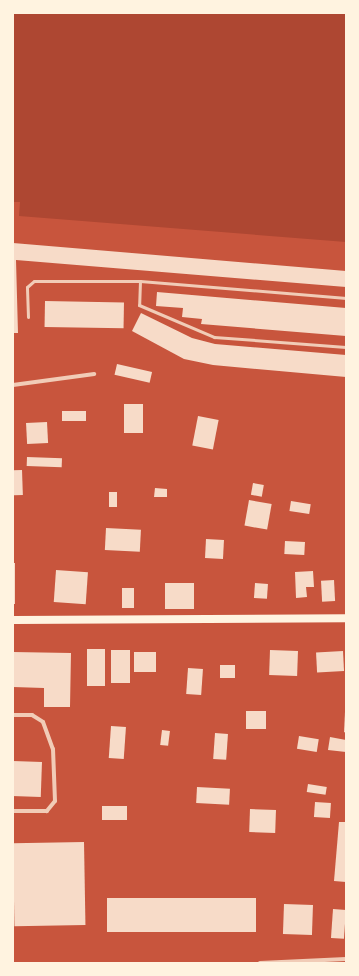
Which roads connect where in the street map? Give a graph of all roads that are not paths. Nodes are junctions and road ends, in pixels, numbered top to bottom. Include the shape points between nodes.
1 (140, 281) junction
2 (346, 298) edge
3 (28, 317) dead end
4 (346, 347) edge
5 (94, 374) dead end
6 (13, 385) edge
7 (346, 618) edge
8 (13, 620) edge
9 (13, 715) edge
10 (13, 811) edge
11 (346, 960) edge
12 (260, 963) edge

1 - 2 lane
1 - 3 lane via 34,282 26,287
1 - 4 lane via 139,305 214,337
5 - 6 street
7 - 8 main road
9 - 10 street via 32,715 43,722 53,748 55,801 47,811
11 - 12 street

